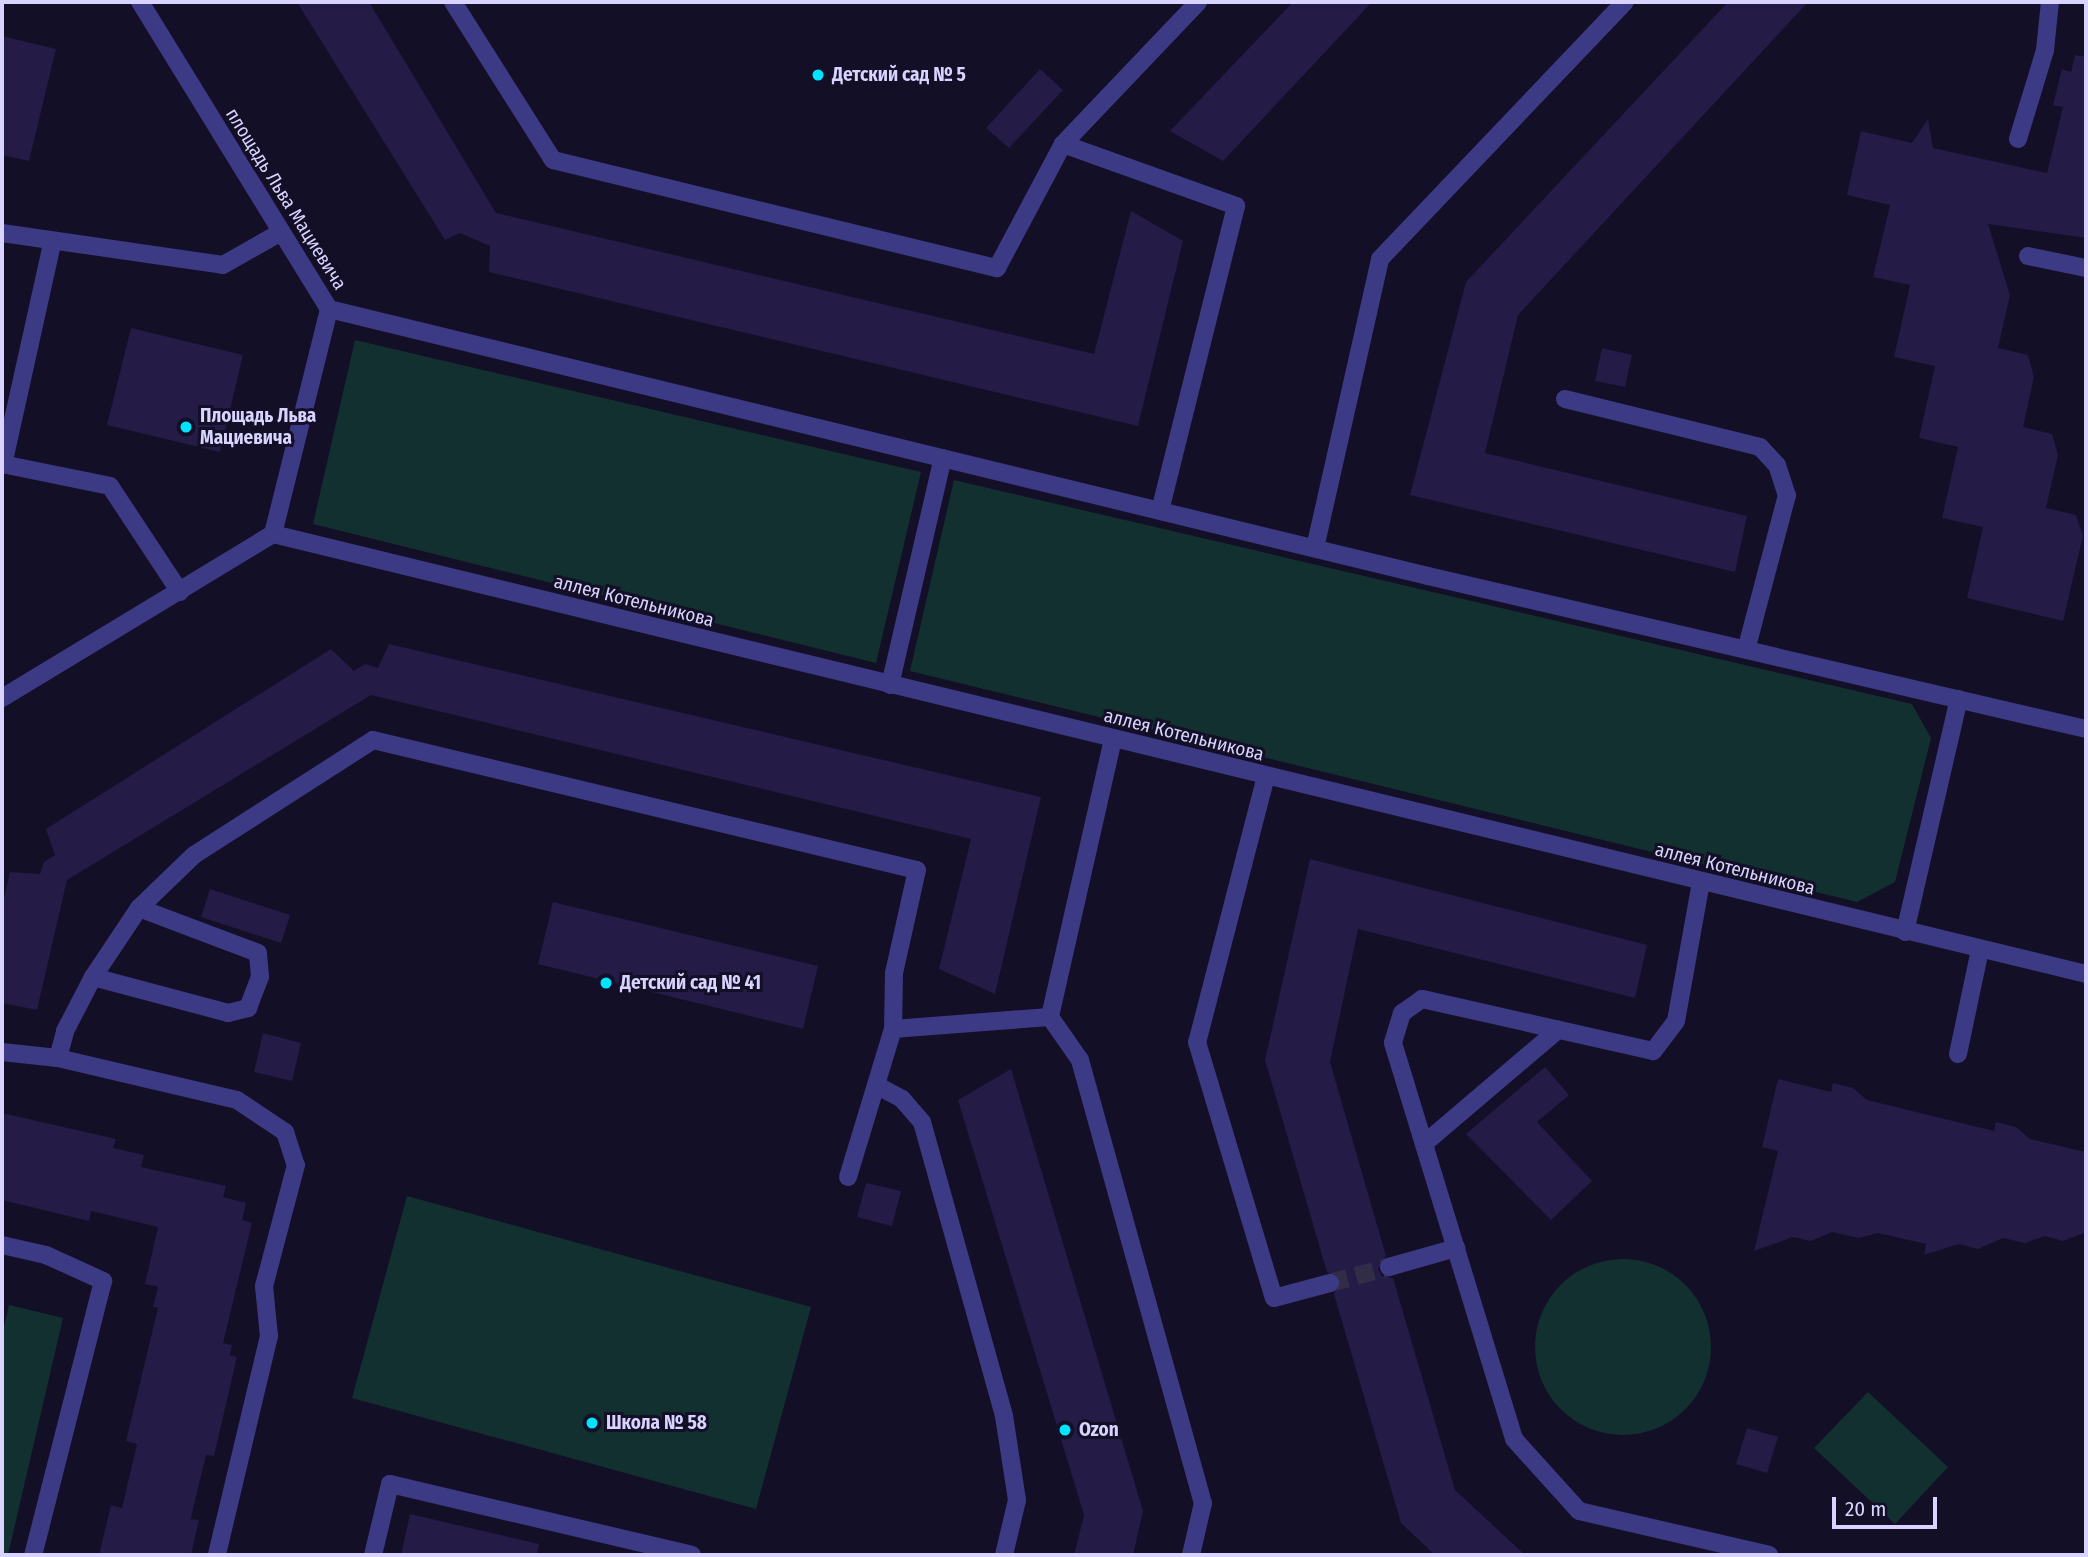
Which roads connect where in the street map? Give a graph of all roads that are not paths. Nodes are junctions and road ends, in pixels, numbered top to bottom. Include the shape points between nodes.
1 (140, 2) edge
2 (453, 2) edge
3 (1198, 2) edge
4 (1625, 2) edge
5 (2050, 2) edge
6 (2018, 139) dead end
7 (1063, 144) junction
8 (281, 232) junction
9 (2, 233) edge
10 (52, 244) junction
11 (2028, 256) dead end
12 (2086, 268) edge
13 (329, 309) junction
14 (1565, 399) dead end
15 (943, 458) junction
16 (3, 465) edge
17 (1160, 510) junction
18 (273, 534) junction
19 (1315, 548) junction
20 (180, 592) junction
21 (1746, 650) junction
22 (890, 685) junction
23 (2, 698) edge
24 (1959, 699) junction
25 (2086, 729) edge
26 (1113, 739) junction
27 (1266, 776) junction
28 (1701, 882) junction
29 (139, 908) junction
30 (1905, 932) junction
31 (1980, 950) junction
32 (2086, 974) edge
33 (93, 977) junction
34 (1050, 1017) junction
35 (893, 1029) junction
36 (1558, 1030) junction
37 (2, 1052) edge
38 (1958, 1054) dead end
39 (58, 1058) junction
40 (876, 1085) junction
41 (1425, 1143) junction
42 (848, 1177) dead end
43 (2, 1245) edge
44 (1456, 1248) junction
45 (1389, 1267) tunnel mouth
46 (1330, 1283) tunnel mouth
47 (33, 1555) edge
48 (217, 1555) edge
49 (373, 1555) edge
50 (692, 1555) edge
51 (1004, 1555) edge
52 (1191, 1555) edge
53 (1769, 1555) edge

1 - 8 street, площадь Льва Мациевича
2 - 7 street via 553,160 997,268
3 - 7 street
4 - 19 street via 1380,259
5 - 6 street via 2045,50
7 - 17 street via 1236,205
8 - 10 street via 223,265
8 - 13 street, площадь Льва Мациевича
9 - 10 street
10 - 16 street
11 - 12 street
13 - 15 street
13 - 18 street, площадь Льва Мациевича
14 - 21 street via 1760,447 1777,465 1787,495
15 - 17 street
15 - 22 street
16 - 20 street via 110,486
17 - 19 street
18 - 20 street
18 - 22 street, аллея Котельникова
19 - 21 street
20 - 23 street
21 - 24 street
22 - 26 street, аллея Котельникова
24 - 25 street
24 - 30 street
26 - 27 street, аллея Котельникова
26 - 34 street
27 - 28 street, аллея Котельникова
27 - 46 street via 1197,1042 1274,1298
28 - 30 street, аллея Котельникова
28 - 36 street via 1676,1021 1653,1051
29 - 33 street
29 - 33 street via 258,953 260,977 248,1008 228,1013
29 - 35 street via 194,855 373,740 918,870 894,972
30 - 31 street, аллея Котельникова
31 - 32 street, аллея Котельникова
31 - 38 street
33 - 39 street via 65,1031
34 - 35 street
34 - 52 street via 1080,1060 1203,1503
35 - 40 street
36 - 41 street
36 - 41 street via 1422,999 1402,1013 1393,1043
37 - 39 street
39 - 48 street via 237,1100 285,1132 296,1165 264,1286 269,1336
40 - 42 street
40 - 51 street via 902,1099 922,1122 1004,1416 1017,1500
41 - 44 street
43 - 47 street via 46,1255 103,1281
44 - 45 street
44 - 53 street via 1514,1439 1579,1511
49 - 50 street via 390,1484

